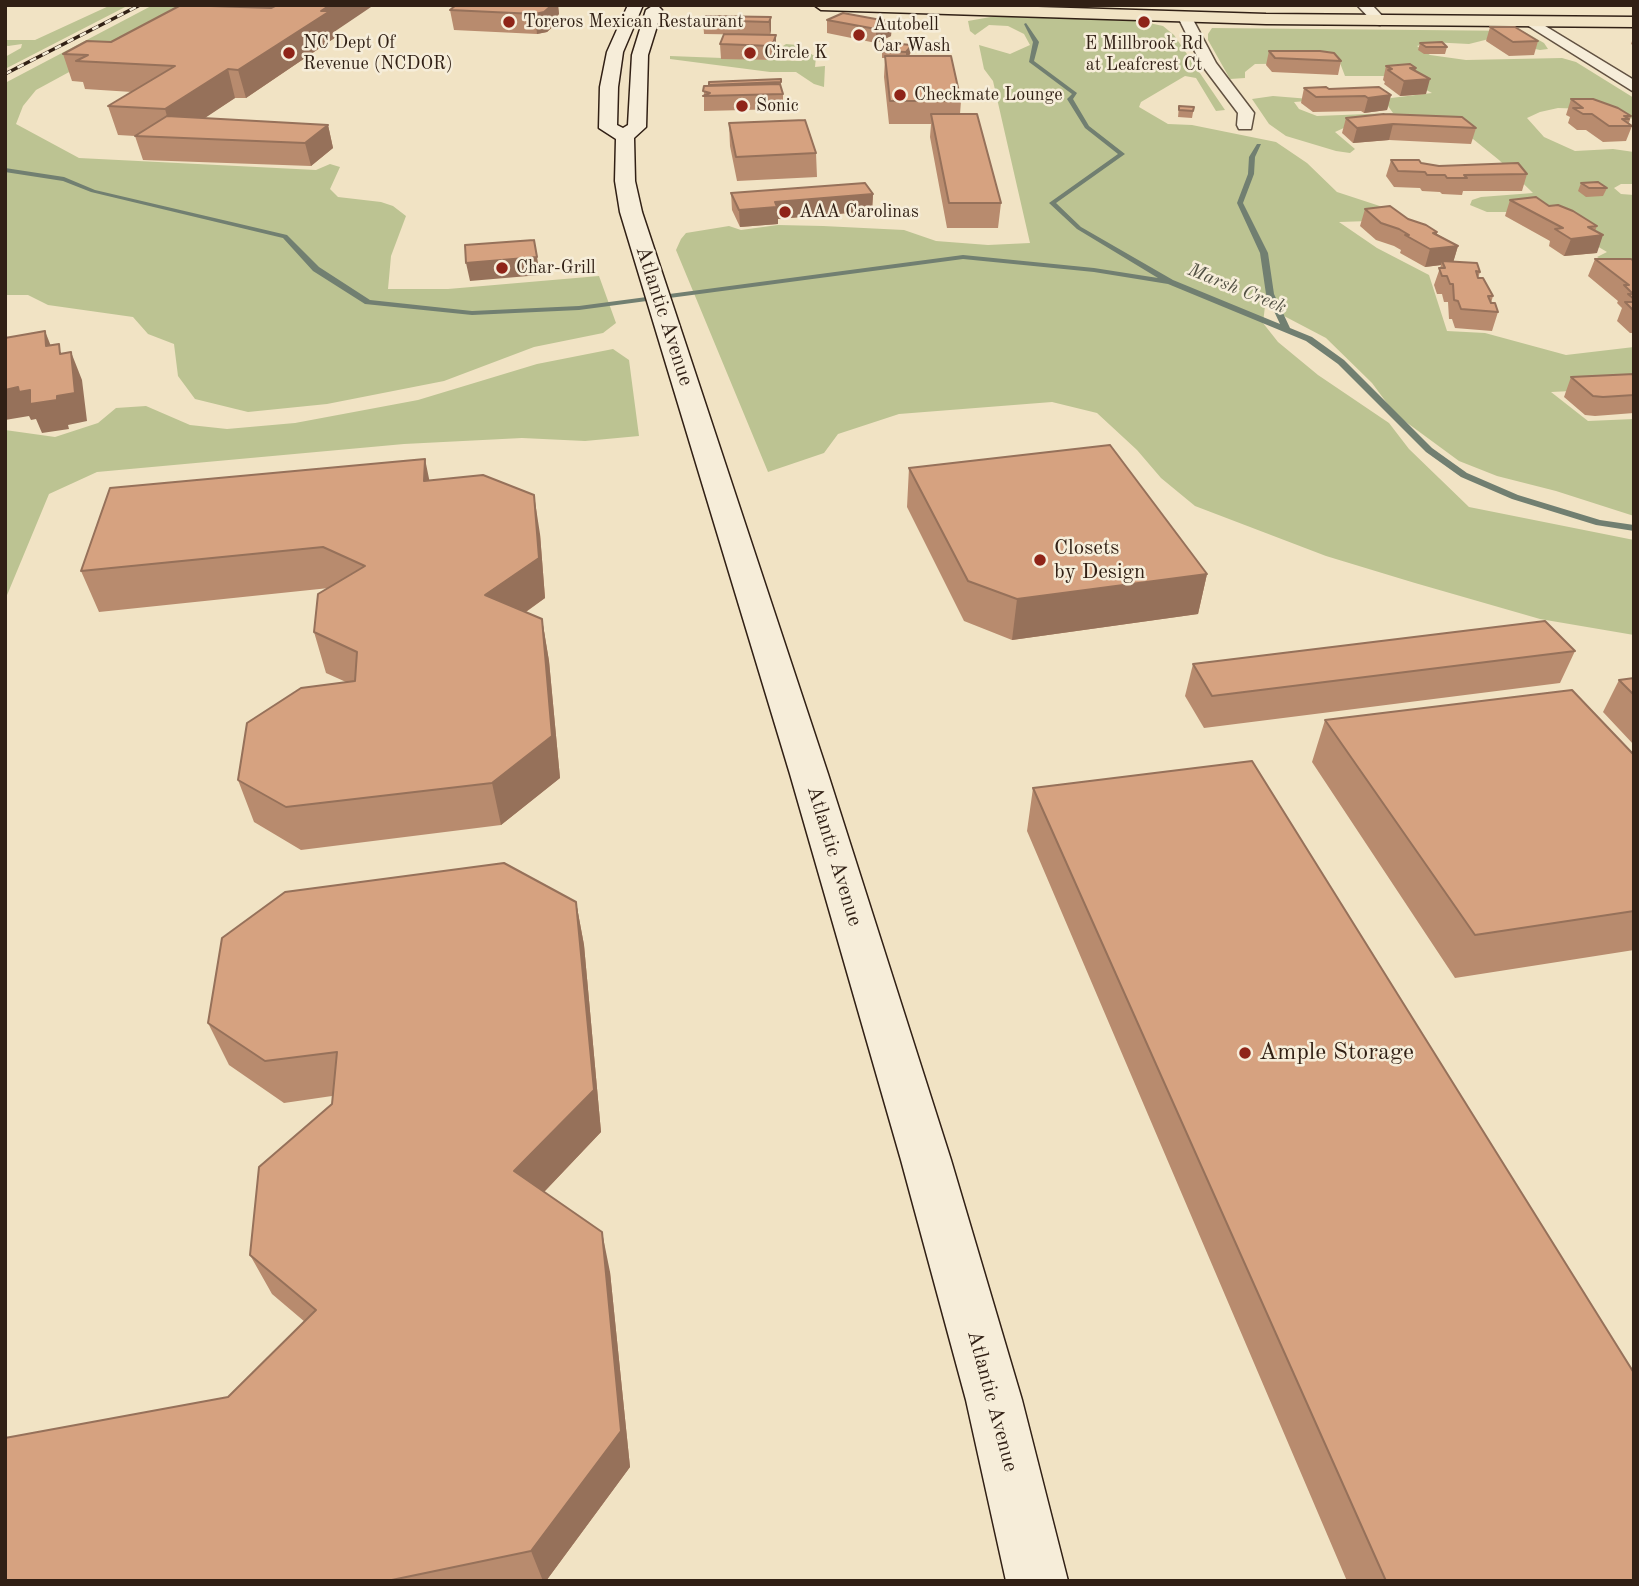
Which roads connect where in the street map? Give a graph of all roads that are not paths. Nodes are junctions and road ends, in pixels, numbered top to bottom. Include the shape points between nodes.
1 (636, 5) edge
2 (654, 5) edge
3 (821, 5) edge
4 (1364, 5) edge
5 (1185, 17) junction
6 (1380, 21) junction
7 (1532, 22) junction
8 (1634, 22) edge
9 (1634, 86) edge
10 (1245, 125) dead end
11 (625, 136) junction
12 (1037, 1581) edge

1 - 11 main road via 613,58 608,87 608,128
2 - 11 main road, Atlantic Avenue via 640,55 638,127
3 - 5 main road
4 - 6 street
5 - 6 main road
5 - 10 street via 1209,64 1246,113
6 - 7 main road
7 - 8 main road
7 - 9 street
11 - 12 main road, Atlantic Avenue via 625,181 633,219 926,1160 994,1400

